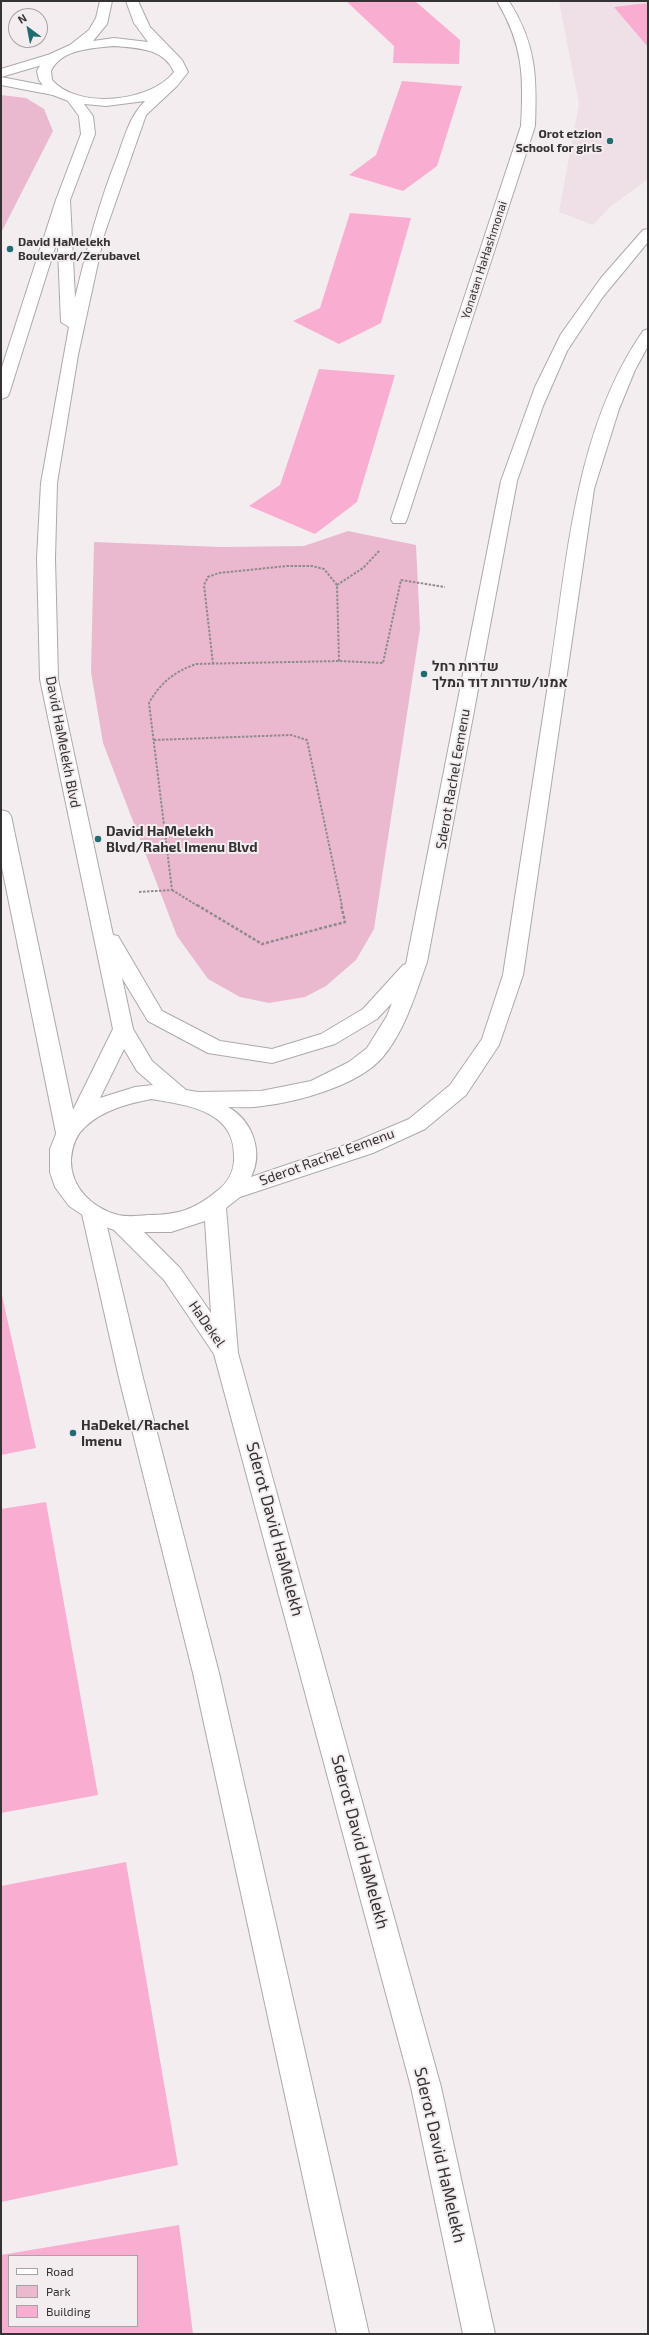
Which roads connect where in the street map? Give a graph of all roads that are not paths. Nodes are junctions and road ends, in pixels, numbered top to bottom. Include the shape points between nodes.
1 (106, 1) edge
2 (132, 1) edge
3 (503, 1) edge
4 (73, 48) junction
5 (169, 54) junction
6 (54, 57) junction
7 (1, 73) edge
8 (1, 81) edge
9 (165, 89) junction
10 (58, 92) junction
11 (73, 98) junction
12 (63, 200) junction
13 (648, 233) edge
14 (648, 334) edge
15 (70, 355) junction
16 (1, 394) edge
17 (400, 519) road end
18 (1, 816) edge
19 (101, 925) junction
20 (417, 962) junction
21 (123, 1029) junction
22 (177, 1093) junction
23 (201, 1099) junction
24 (74, 1126) junction
25 (236, 1190) junction
26 (215, 1208) junction
27 (93, 1214) junction
28 (122, 1224) junction
29 (226, 1353) junction
30 (353, 2334) edge
31 (479, 2334) edge

1 - 4 street via 102,24 92,36
2 - 5 street via 138,22
3 - 17 street, Yonatan HaHashmonai via 514,17 526,45 531,77 528,126
4 - 5 street via 121,43 155,48
4 - 6 street
5 - 9 street, David HaMelekh Blvd via 179,62 181,72 177,81
6 - 7 street
6 - 10 street via 45,66 43,75 47,84
8 - 10 street
9 - 11 street via 150,96 112,102
9 - 15 street, David HaMelekh Blvd via 140,114 116,177 98,235
10 - 11 street
11 - 12 street, David HaMelekh Blvd via 86,116 88,134
12 - 15 street, David HaMelekh Blvd via 68,266
12 - 16 street
13 - 20 street, Sderot Rachel Eemenu via 619,265 569,335 534,406 509,481
14 - 25 street, Sderot Rachel Eemenu via 639,347 608,416 586,489 513,975 492,1040 458,1090 417,1124 365,1147
15 - 19 street, David HaMelekh Blvd via 49,483 46,558 49,679
18 - 24 street
19 - 20 street via 155,1016 215,1048 272,1056 328,1039 370,1014
19 - 21 street, David HaMelekh Blvd
20 - 23 street, Sderot Rachel Eemenu via 397,1017 374,1053 356,1067 317,1087 268,1098
21 - 22 street, David HaMelekh Blvd via 144,1066
21 - 24 street
22 - 23 street
22 - 24 street via 150,1092 124,1096 100,1105
23 - 25 street via 224,1111 239,1128 247,1148 246,1169
24 - 27 street via 59,1154 60,1176 72,1197
25 - 26 street
26 - 28 street via 187,1222 154,1227
26 - 29 street, HaDekel
27 - 28 street
27 - 30 street via 131,1378 206,1673
28 - 29 street, HaDekel via 172,1274
29 - 31 street, Sderot David HaMelekh via 426,2087

